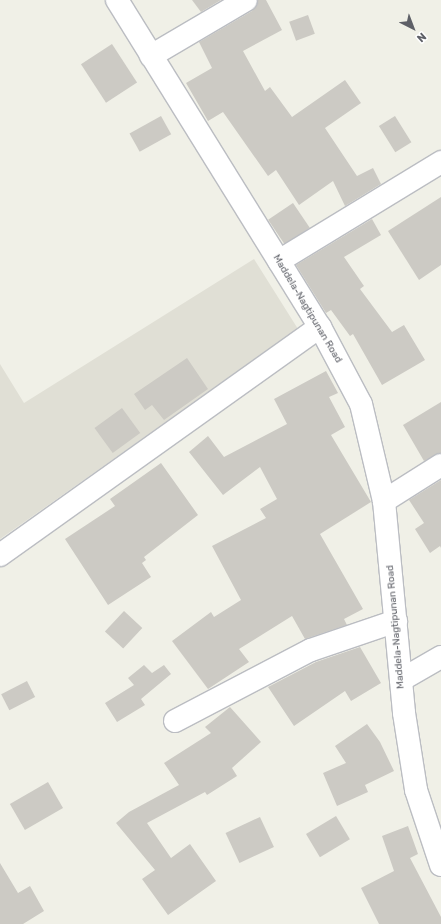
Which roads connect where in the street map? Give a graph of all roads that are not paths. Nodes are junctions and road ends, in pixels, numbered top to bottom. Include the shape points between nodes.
1 (117, 0) edge
2 (246, 0) edge
3 (151, 56) junction
4 (441, 162) edge
5 (280, 261) junction
6 (320, 326) junction
7 (441, 465) edge
8 (384, 501) junction
9 (0, 554) edge
10 (396, 621) junction
11 (441, 657) edge
12 (401, 680) junction
13 (175, 721) dead end
14 (440, 855) edge

1 - 3 street, Maddela-Nagtipunan Road
2 - 3 street
3 - 5 street, Maddela-Nagtipunan Road
4 - 5 street
5 - 6 street, Maddela-Nagtipunan Road
6 - 8 street, Maddela-Nagtipunan Road via 362,404
6 - 9 street
7 - 8 street
8 - 10 street, Maddela-Nagtipunan Road
10 - 12 street, Maddela-Nagtipunan Road
10 - 13 street via 311,650
11 - 12 street
12 - 14 street, Maddela-Nagtipunan Road via 416,790

